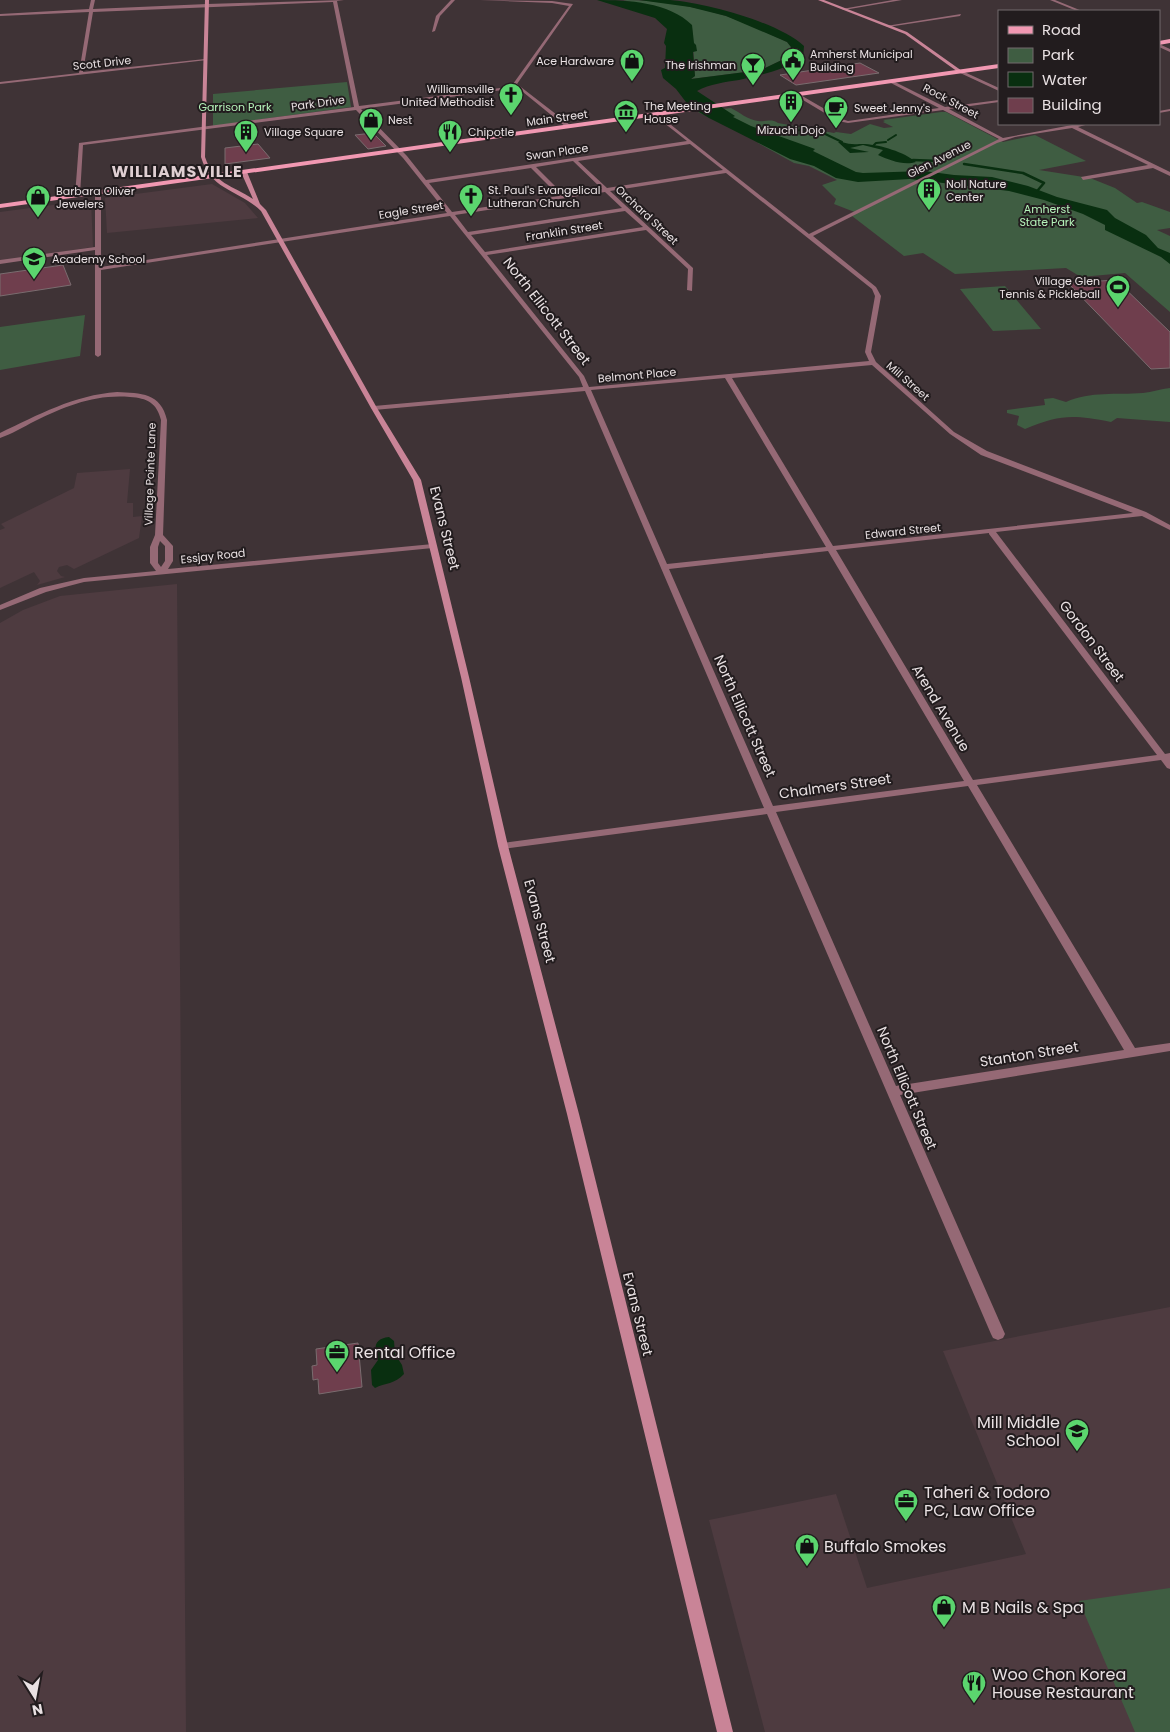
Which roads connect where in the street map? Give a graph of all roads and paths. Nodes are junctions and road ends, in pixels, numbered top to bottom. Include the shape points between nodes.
1 (93, 0) edge
2 (335, 0) edge
3 (342, 0) edge
4 (453, 0) edge
5 (482, 0) edge
6 (820, 0) edge
7 (900, 0) edge
8 (1052, 0) edge
9 (207, 4) edge
10 (844, 9) junction
11 (92, 10) junction
12 (1077, 10) edge
13 (0, 15) edge
14 (960, 15) dead end
15 (888, 26) junction
16 (433, 31) dead end
17 (205, 60) junction
18 (998, 66) edge
19 (960, 71) junction
20 (81, 74) junction
21 (891, 81) junction
22 (2, 85) edge
23 (519, 87) junction
24 (998, 90) edge
25 (795, 94) junction
26 (998, 101) edge
27 (357, 108) junction
28 (944, 108) junction
29 (656, 114) junction
30 (1070, 125) edge
31 (568, 126) junction
32 (204, 128) junction
33 (1002, 139) junction
34 (691, 142) junction
35 (399, 150) junction
36 (574, 160) junction
37 (532, 166) junction
38 (1154, 166) junction
39 (726, 171) junction
40 (244, 172) junction
41 (1170, 174) edge
42 (210, 176) junction
43 (1082, 178) dead end
44 (425, 182) junction
45 (606, 190) junction
46 (98, 192) junction
47 (77, 195) junction
48 (562, 196) junction
49 (258, 204) junction
50 (0, 206) edge
51 (626, 209) junction
52 (451, 214) junction
53 (647, 228) junction
54 (468, 234) junction
55 (809, 236) junction
56 (280, 240) junction
57 (98, 248) junction
58 (485, 254) junction
59 (0, 262) edge
60 (98, 269) junction
61 (690, 290) dead end
62 (98, 356) dead end
63 (873, 363) junction
64 (728, 376) junction
65 (588, 390) junction
66 (374, 408) junction
67 (0, 436) edge
68 (1143, 514) junction
69 (1170, 528) edge
70 (992, 532) junction
71 (159, 535) junction
72 (433, 546) junction
73 (831, 550) junction
74 (665, 567) junction
75 (162, 572) junction
76 (0, 608) edge
77 (1167, 756) edge
78 (1170, 766) edge
79 (970, 782) junction
80 (770, 809) junction
81 (504, 846) junction
82 (1170, 1047) edge
83 (1132, 1053) junction
84 (893, 1091) junction
85 (998, 1334) dead end
86 (725, 1732) edge

1 - 11 street
2 - 3 street
2 - 9 street
2 - 27 street
4 - 16 street via 438,16
5 - 23 street via 572,5 515,84
6 - 10 street
7 - 10 street
8 - 12 street
9 - 11 street
9 - 17 street
10 - 15 street
11 - 13 street
11 - 20 street
14 - 15 street
15 - 19 street via 906,33
17 - 20 street, Scott Drive
17 - 32 street
18 - 19 main road, Main Street
19 - 21 main road, Main Street
19 - 24 street
20 - 22 street, Scott Drive
21 - 25 main road, Main Street
21 - 28 street, Rock Street
23 - 27 street, Park Drive
23 - 31 street
25 - 28 street via 848,122
25 - 29 main road, Main Street
26 - 28 street
27 - 32 street, Park Drive
27 - 35 street, North Ellicott Street
28 - 33 street, Rock Street
29 - 31 main road, Main Street
29 - 34 street, Mill Street
30 - 33 street, Glen Avenue
30 - 38 street
31 - 35 main road, Main Street
32 - 42 street via 203,158
32 - 47 street, Park Drive via 81,144
33 - 55 street, Glen Avenue
34 - 36 street, Swan Place
34 - 39 street, Mill Street
35 - 40 main road, Main Street
35 - 44 street, North Ellicott Street
36 - 37 street, Swan Place
36 - 45 street, Orchard Street
37 - 44 street, Swan Place
37 - 48 street
38 - 41 street
38 - 43 street
39 - 45 street, Eagle Street
39 - 55 street, Mill Street
40 - 42 main road, Main Street
40 - 49 street
42 - 46 main road, Main Street
42 - 49 street, Evans Street
44 - 52 street, North Ellicott Street
45 - 48 street, Eagle Street
45 - 51 street, Orchard Street
46 - 47 main road, Main Street
46 - 57 street
47 - 50 main road, Main Street
48 - 52 street, Eagle Street
49 - 56 street, Evans Street
51 - 53 street, Orchard Street
51 - 54 street
52 - 54 street, North Ellicott Street
52 - 56 street, Eagle Street
53 - 58 street, Franklin Street
53 - 61 street, Orchard Street via 691,270
54 - 58 street, North Ellicott Street
55 - 63 street, Mill Street via 874,288 878,296 868,352
56 - 60 street, Eagle Street
56 - 66 street, Evans Street
57 - 59 street
57 - 60 street
58 - 65 street, North Ellicott Street via 582,377
60 - 62 street
63 - 64 street, Belmont Place
63 - 68 street, Mill Street via 952,432 984,453
64 - 65 street, Belmont Place
64 - 73 street, Arend Avenue
65 - 66 street, Belmont Place
65 - 74 street, North Ellicott Street
66 - 72 street, Evans Street via 417,480
67 - 71 street, Village Pointe Lane via 89,396 140,395 156,402 162,409 164,425
68 - 69 street, Mill Street
68 - 70 street, Edward Street
70 - 73 street, Edward Street
70 - 77 street, Gordon Street
71 - 75 street, Village Pointe Lane via 154,548 154,563
71 - 75 street, Village Pointe Lane via 169,546 169,561
72 - 75 street, Essjay Road
72 - 81 street, Evans Street
73 - 74 street, Edward Street
73 - 79 street, Arend Avenue
74 - 80 street, North Ellicott Street
75 - 76 street, Essjay Road via 68,583 23,596
77 - 78 street, Gordon Street
77 - 79 street, Chalmers Street
79 - 80 street, Chalmers Street
79 - 83 street, Arend Avenue
80 - 81 street, Chalmers Street
80 - 84 street, North Ellicott Street
81 - 86 street, Evans Street
82 - 83 street, Stanton Street
83 - 84 street, Stanton Street
84 - 85 street, North Ellicott Street

